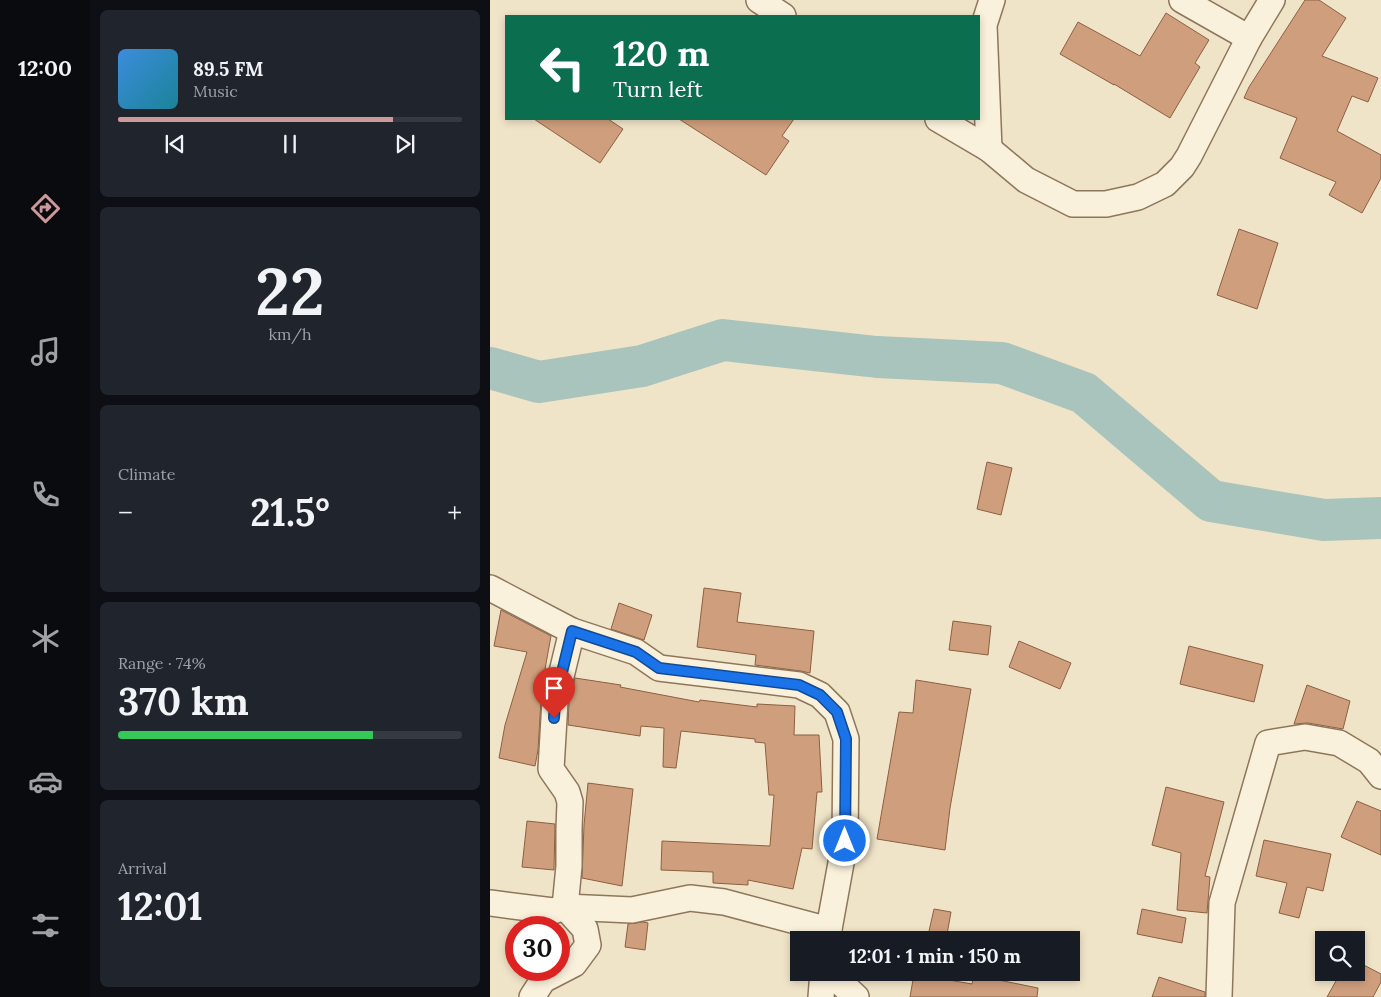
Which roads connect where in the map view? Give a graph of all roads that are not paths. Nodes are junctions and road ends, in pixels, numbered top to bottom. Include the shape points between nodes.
1 (758, 0) edge
2 (992, 0) edge
3 (1182, 0) edge
4 (1272, 0) edge
5 (781, 15) edge
6 (1249, 38) junction
7 (940, 120) edge
8 (989, 149) junction
9 (490, 588) edge
10 (572, 631) junction
11 (1381, 776) edge
12 (490, 903) edge
13 (565, 907) junction
14 (815, 931) edge
15 (829, 931) edge
16 (822, 981) edge
17 (839, 981) edge
18 (532, 997) edge
19 (821, 997) edge
20 (856, 997) edge
21 (1218, 997) edge

1 - 5 street
2 - 8 street via 984,25
3 - 6 street
4 - 6 street
6 - 8 street via 1182,167 1165,184 1138,197 1106,204 1073,204 1026,180
7 - 8 street
9 - 10 street
10 - 13 street via 555,701 551,769 570,802
10 - 15 street via 636,652 659,668 799,685 820,695 837,712 846,739 845,841
11 - 21 street via 1369,761 1339,743 1305,736 1268,742 1222,903
12 - 13 street via 552,910
13 - 14 street via 632,910 690,898 724,902
13 - 18 street via 585,929 588,945 574,964 543,980
16 - 19 street
17 - 20 street

